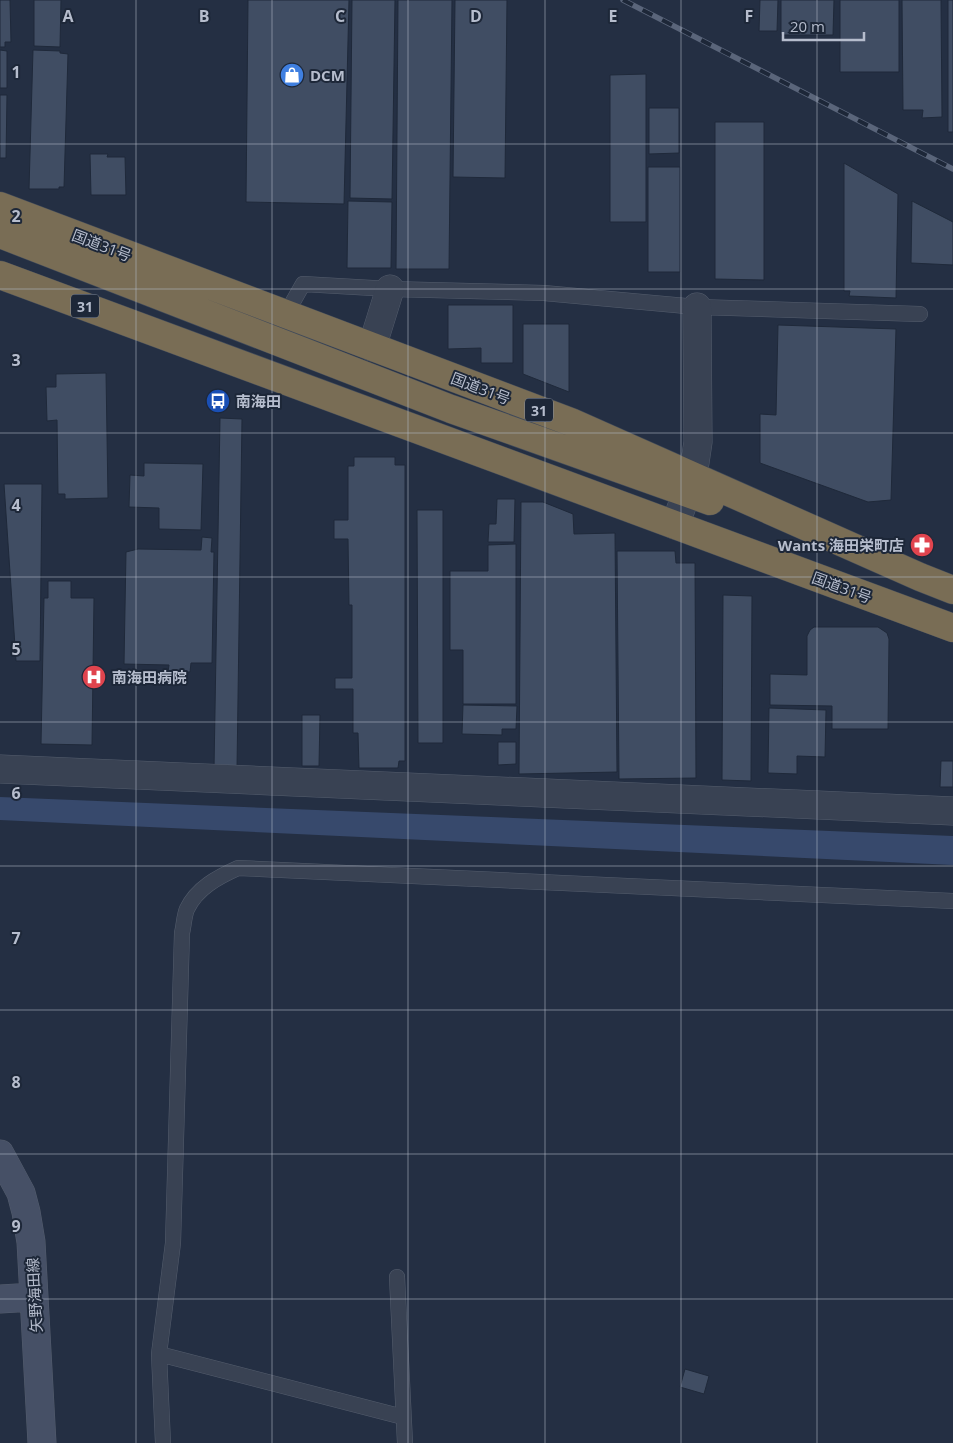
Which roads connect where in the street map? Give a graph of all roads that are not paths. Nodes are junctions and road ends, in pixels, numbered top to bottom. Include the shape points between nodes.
1 (0, 206) edge
2 (0, 234) edge
3 (0, 275) edge
4 (390, 289) junction
5 (697, 307) junction
6 (286, 314) junction
7 (920, 314) dead end
8 (372, 347) junction
9 (690, 485) junction
10 (675, 525) junction
11 (953, 590) edge
12 (953, 628) edge
13 (0, 769) edge
14 (953, 811) edge
15 (953, 901) edge
16 (0, 1154) edge
17 (397, 1277) dead end
18 (34, 1296) junction
19 (0, 1299) edge
20 (159, 1354) junction
21 (403, 1417) junction
22 (42, 1443) edge
23 (163, 1443) edge
24 (405, 1443) edge

1 - 6 highway, 国道31号 / 31
2 - 9 highway via 451,409
3 - 10 highway, 国道31号 / 31
4 - 5 lane via 544,294
4 - 6 lane via 303,284
4 - 8 street
5 - 7 lane
5 - 9 street via 698,442
6 - 8 highway, 国道31号 / 31
8 - 9 highway, 国道31号 / 31 via 571,422
9 - 10 street
9 - 11 highway
10 - 12 highway, 国道31号 / 31
13 - 14 street
15 - 20 lane via 238,868 215,878 199,892 187,910 182,933 173,1243
16 - 18 main road, 矢野海田線 via 21,1193 26,1212
17 - 21 lane
18 - 19 main road
18 - 22 main road, 矢野海田線
20 - 21 lane
20 - 23 lane
21 - 24 lane

